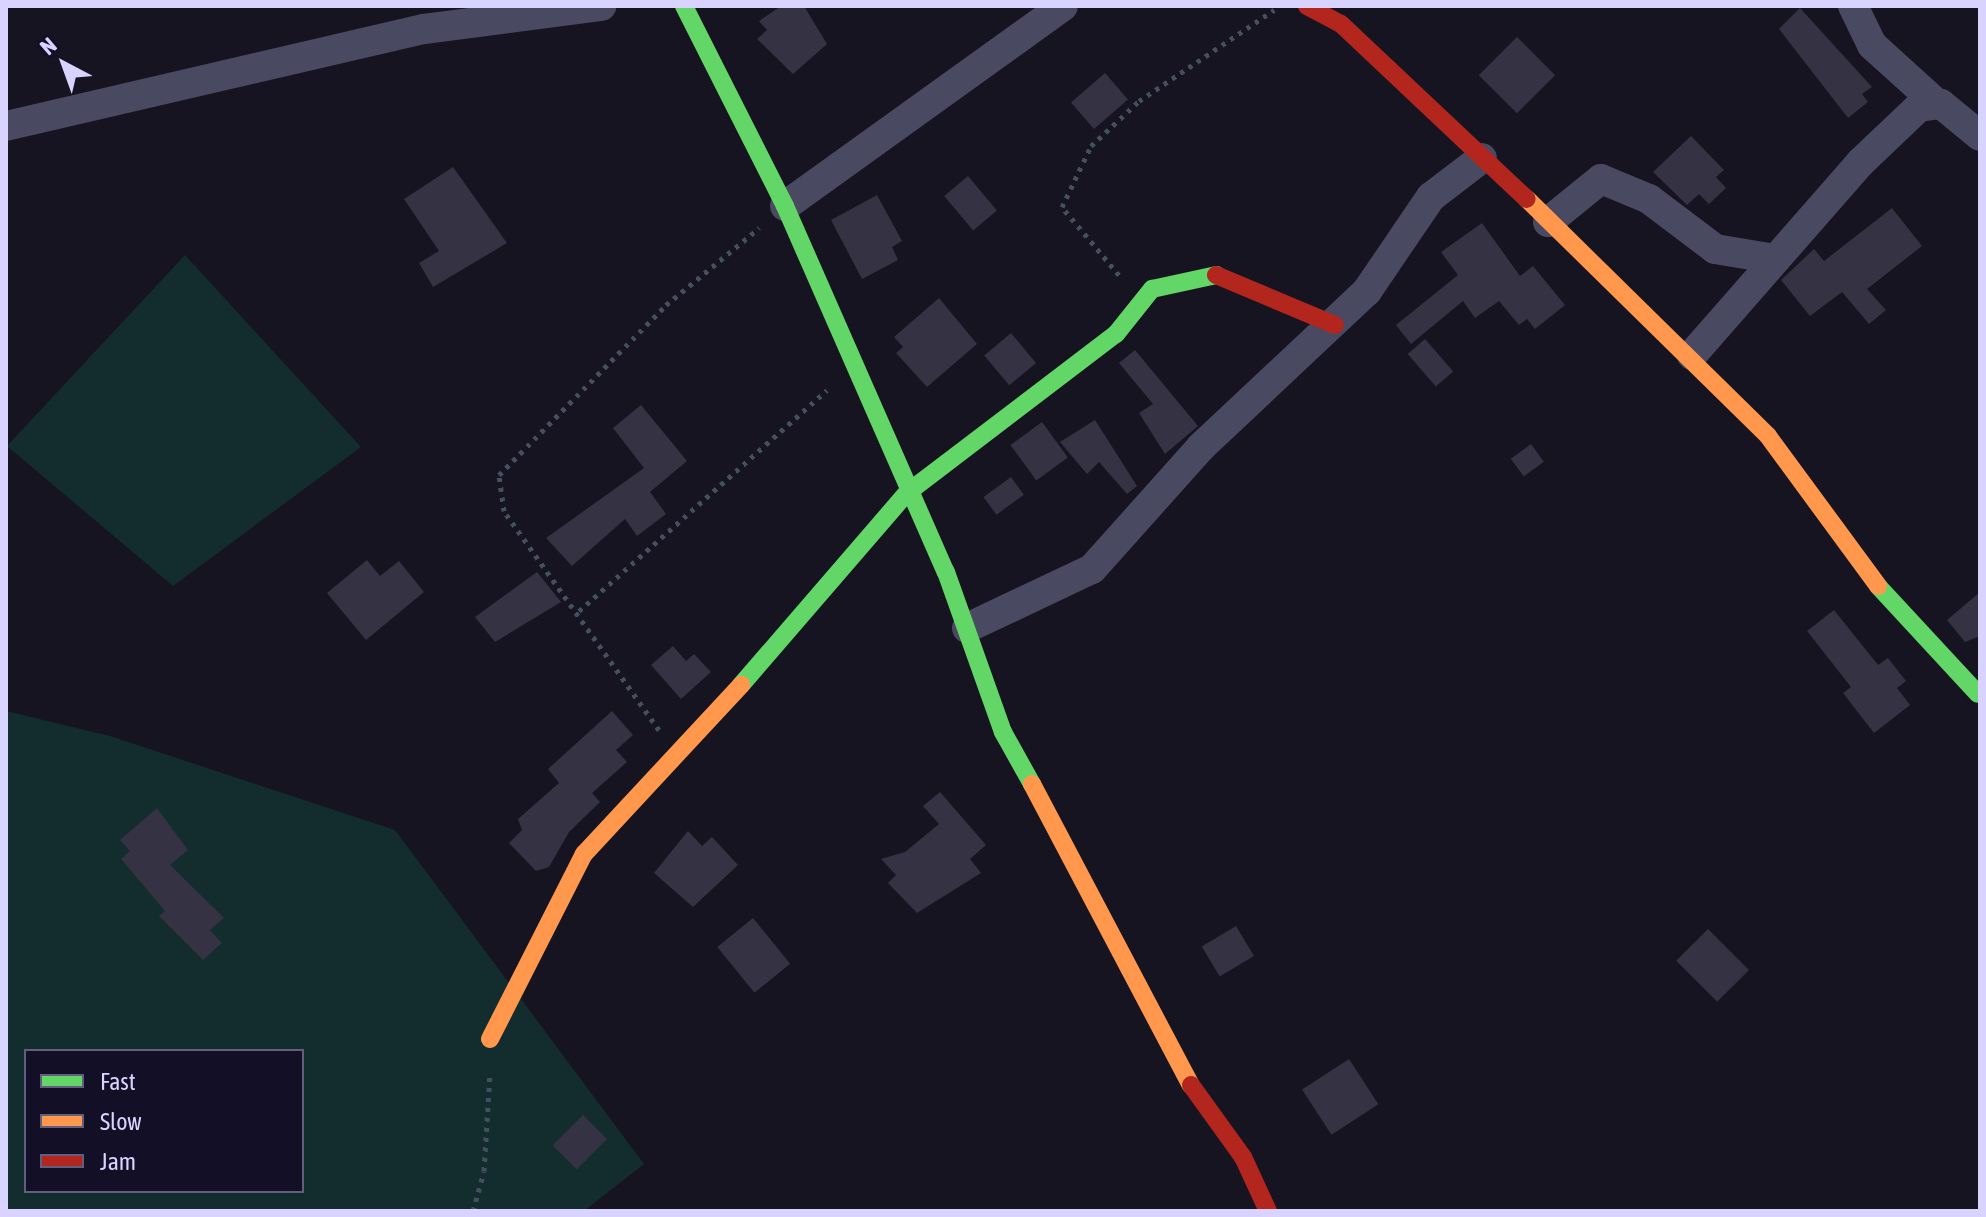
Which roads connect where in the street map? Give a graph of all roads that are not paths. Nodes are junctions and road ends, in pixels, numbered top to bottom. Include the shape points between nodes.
1 (602, 6) edge
2 (684, 6) edge
3 (1063, 6) edge
4 (1307, 6) edge
5 (1853, 6) edge
6 (1934, 101) junction
7 (6, 126) edge
8 (1980, 136) edge
9 (1482, 158) junction
10 (785, 206) junction
11 (1548, 222) junction
12 (1775, 259) junction
13 (1335, 325) junction
14 (1692, 355) junction
15 (907, 493) junction
16 (967, 628) junction
17 (1978, 694) edge
18 (490, 1039) road end
19 (1268, 1211) edge

1 - 7 street via 424,29
2 - 10 street
3 - 10 street
4 - 9 street via 1341,24
5 - 6 street via 1872,45
6 - 8 street
6 - 12 street via 1861,162
9 - 11 street
9 - 13 street via 1431,197
10 - 15 street
11 - 12 street via 1601,179 1649,199 1715,249
11 - 14 street
12 - 14 street
13 - 15 street via 1218,275 1172,279 1116,334
13 - 16 street via 1201,447 1092,569
14 - 17 street via 1768,436 1886,600
15 - 16 street
15 - 18 street via 680,756 584,854
16 - 19 street via 1003,732 1085,876 1181,1072 1243,1157

